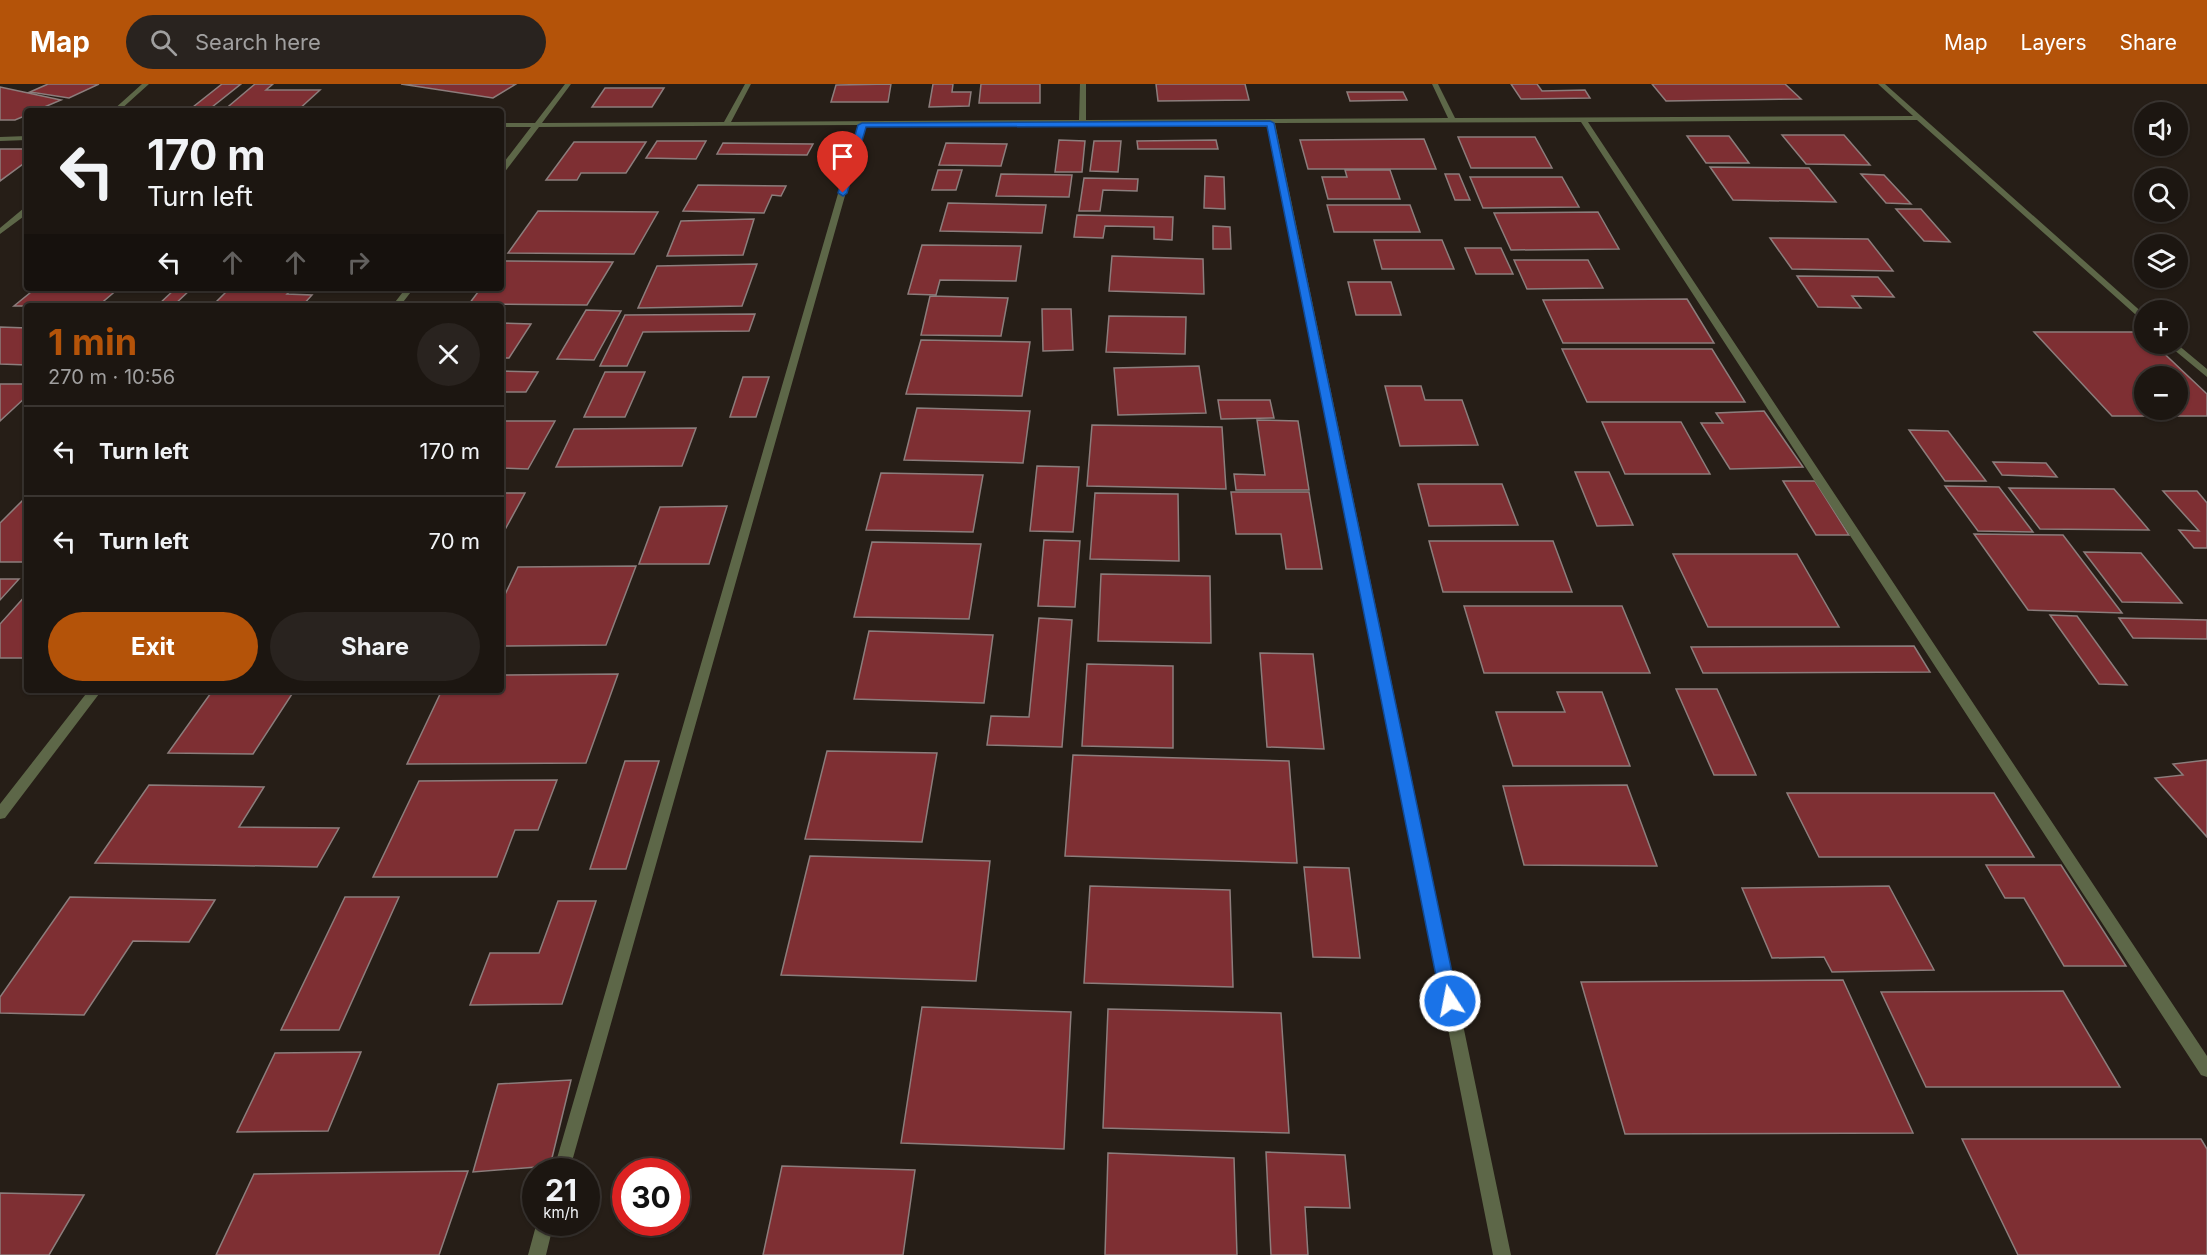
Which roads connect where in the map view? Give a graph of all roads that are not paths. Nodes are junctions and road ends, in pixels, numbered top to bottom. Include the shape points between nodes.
1 (146, 84) edge
2 (568, 84) edge
3 (748, 84) edge
4 (1083, 84) edge
5 (1435, 84) edge
6 (1881, 84) edge
7 (118, 108) edge
8 (1917, 118) junction
9 (1584, 120) junction
10 (1452, 121) junction
11 (727, 123) junction
12 (1270, 123) junction
13 (537, 124) junction
14 (1082, 124) junction
15 (504, 125) edge
16 (862, 125) junction
17 (24, 138) edge
18 (0, 140) edge
19 (504, 167) edge
20 (24, 212) edge
21 (0, 232) edge
22 (408, 291) edge
23 (398, 303) edge
24 (2134, 310) edge
25 (2184, 354) edge
26 (2207, 374) edge
27 (94, 693) edge
28 (0, 814) edge
29 (2207, 1070) edge
30 (565, 1158) edge
31 (542, 1236) edge
32 (537, 1255) edge
33 (1502, 1255) edge

1 - 7 street
2 - 13 street
3 - 11 street
4 - 14 street
5 - 10 street
6 - 8 street
8 - 9 street
8 - 24 street
9 - 10 street
9 - 29 street
10 - 12 street
11 - 13 street
11 - 16 street
12 - 14 street
12 - 33 street
13 - 15 street
13 - 19 street
14 - 16 street
16 - 30 street
17 - 18 street
20 - 21 street
22 - 23 street
25 - 26 street
27 - 28 street
31 - 32 street

